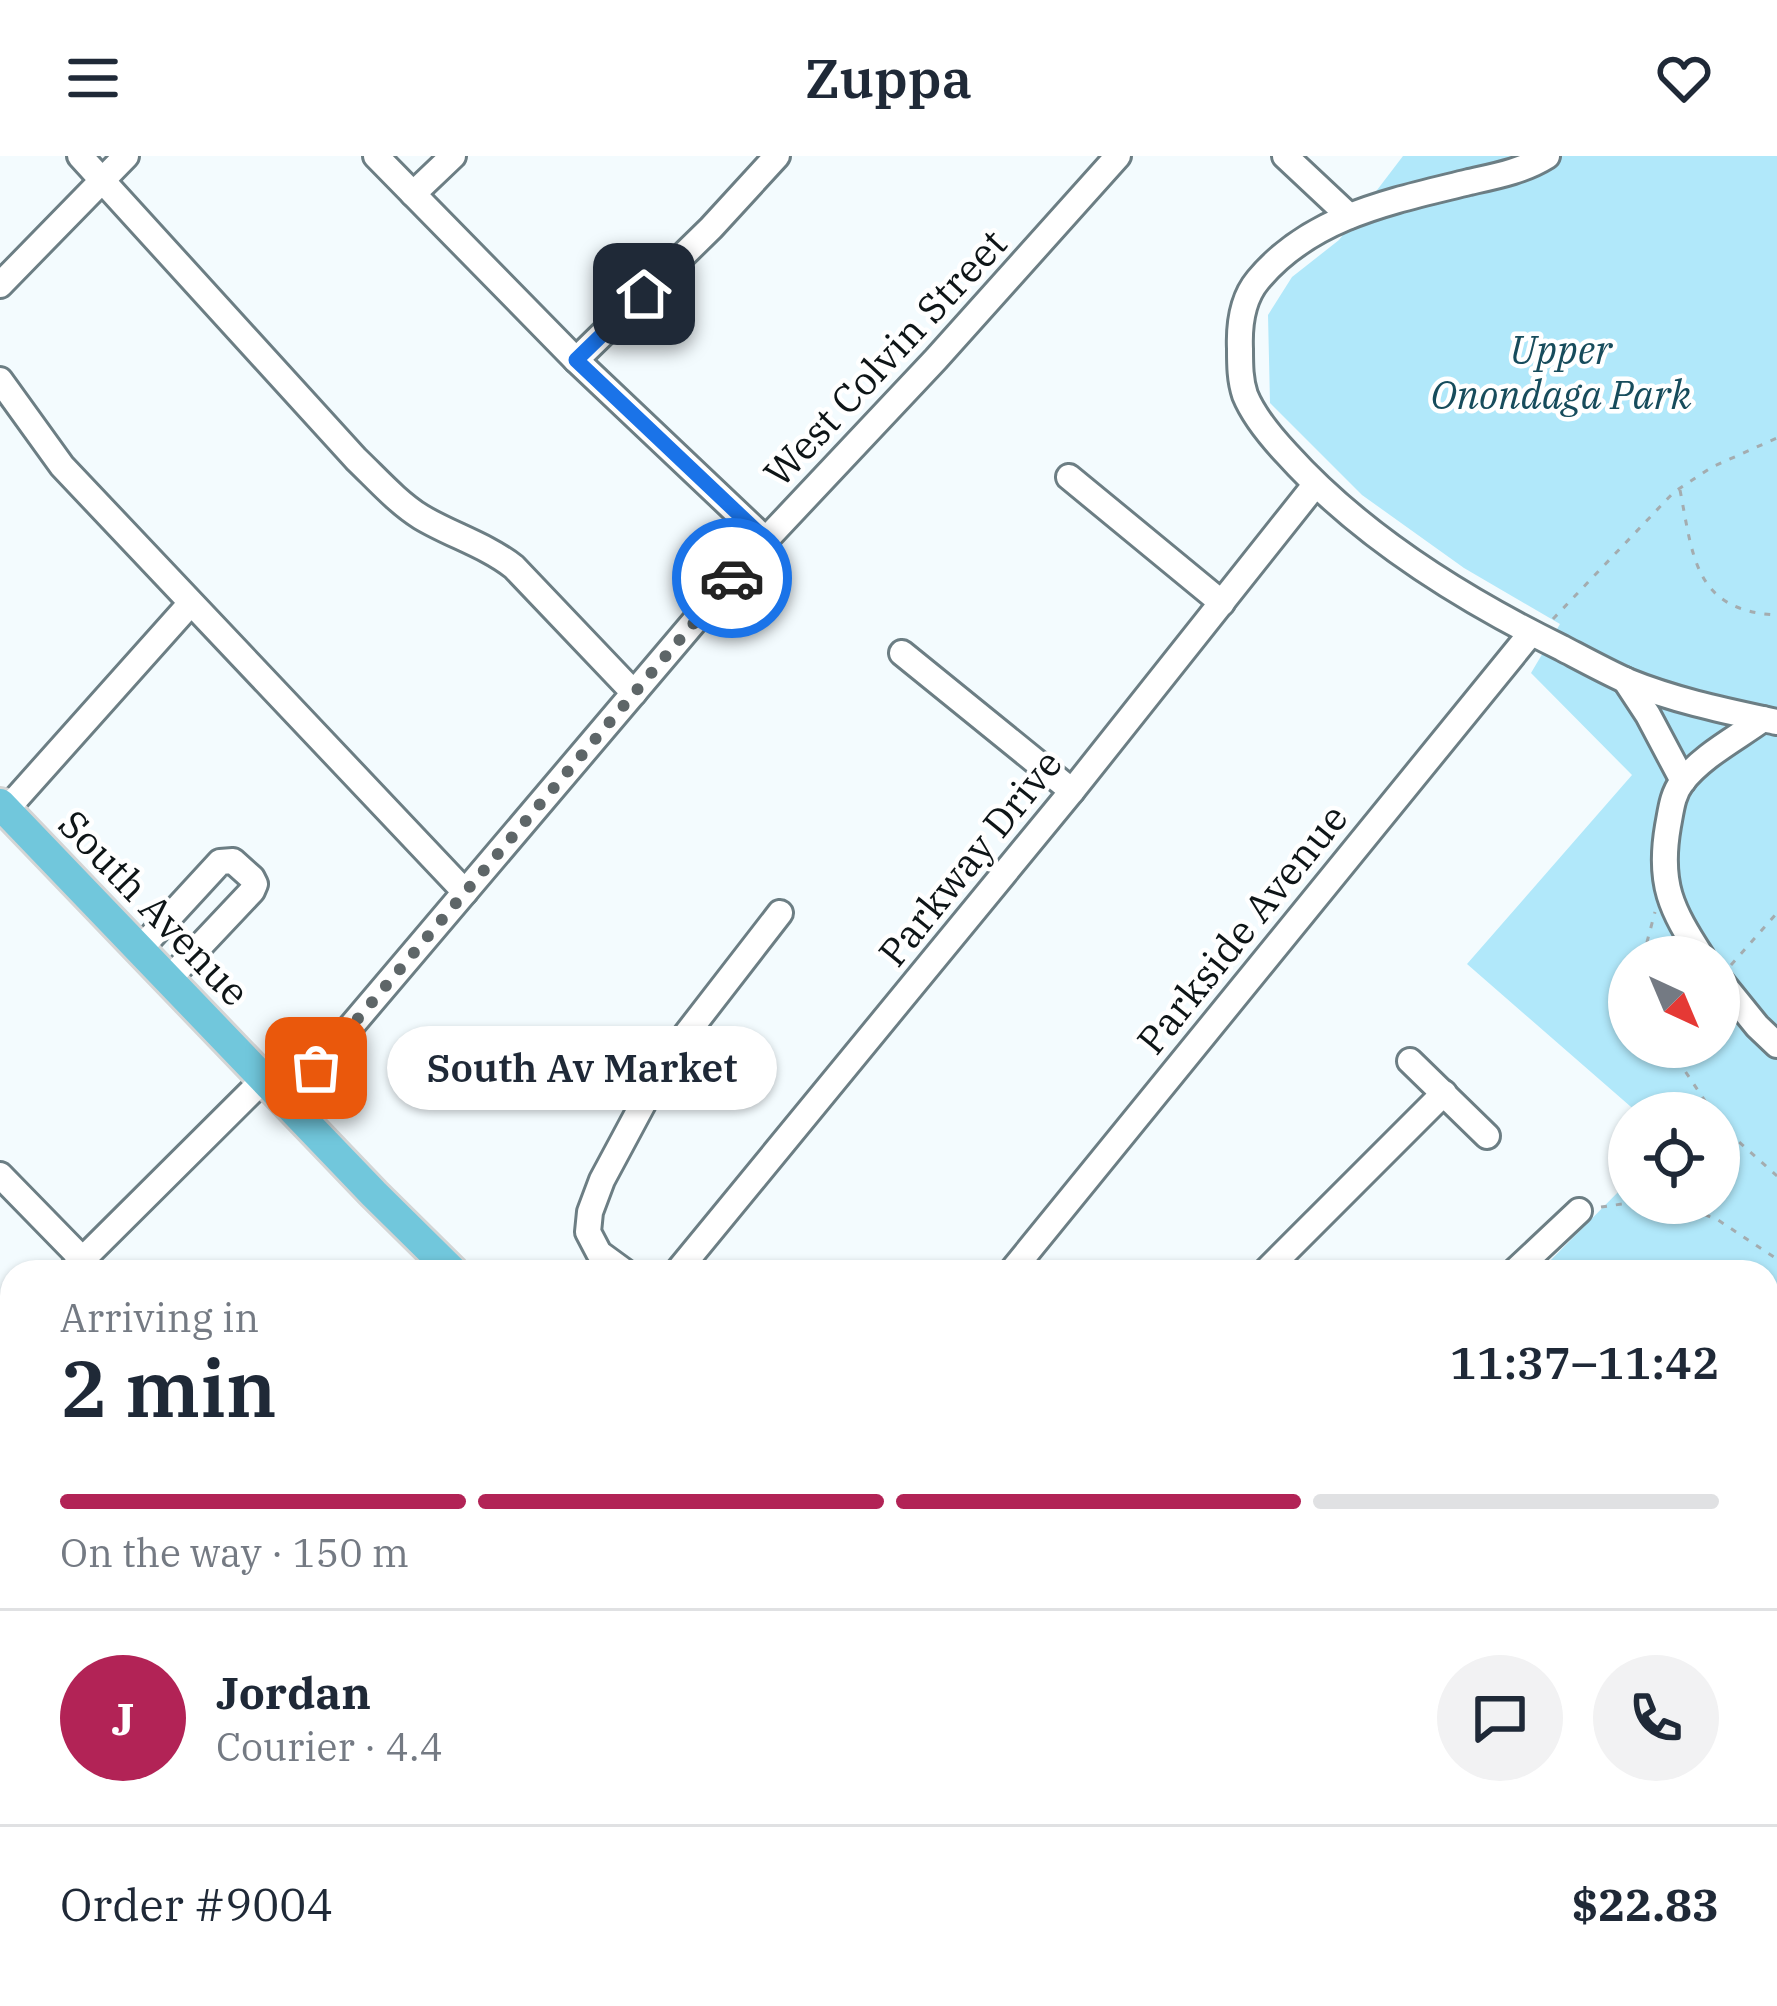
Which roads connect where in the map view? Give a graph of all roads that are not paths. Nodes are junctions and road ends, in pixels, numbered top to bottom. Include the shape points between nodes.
1 (80, 156) edge
2 (126, 156) edge
3 (376, 156) edge
4 (453, 156) edge
5 (778, 156) edge
6 (1118, 156) edge
7 (1285, 156) edge
8 (1547, 156) edge
9 (103, 181) junction
10 (413, 194) junction
11 (1349, 215) junction
12 (0, 285) edge
13 (576, 360) junction
14 (0, 380) edge
15 (1069, 477) dead end
16 (1316, 485) junction
17 (766, 540) junction
18 (1222, 603) junction
19 (190, 604) junction
20 (1534, 635) junction
21 (902, 653) dead end
22 (1624, 680) junction
23 (634, 693) junction
24 (1770, 720) edge
25 (1683, 781) junction
26 (1072, 791) junction
27 (3, 807) edge
28 (465, 892) junction
29 (780, 913) dead end
30 (1688, 936) edge
31 (139, 950) junction
32 (168, 980) junction
33 (1740, 1005) edge
34 (1777, 1045) edge
35 (1410, 1061) dead end
36 (263, 1080) junction
37 (1444, 1093) junction
38 (286, 1103) junction
39 (1487, 1136) dead end
40 (0, 1175) edge
41 (1579, 1211) road end
42 (71, 1260) edge
43 (82, 1260) edge
44 (433, 1260) edge
45 (608, 1260) edge
46 (686, 1260) edge
47 (1021, 1260) edge
48 (1277, 1260) edge
49 (1527, 1260) edge

1 - 9 street
2 - 9 street
3 - 10 street
4 - 10 street
5 - 13 street
6 - 17 street, West Colvin Street
7 - 11 street
8 - 11 street
9 - 12 street
9 - 23 street via 387,489 417,515 501,556
10 - 13 street
11 - 16 street via 1258,279 1239,334 1240,376 1253,411
13 - 17 street
14 - 19 street via 62,466
15 - 18 street
16 - 18 street, Parkway Drive
16 - 20 street via 1409,559
17 - 23 street, West Colvin Street
18 - 26 street, Parkway Drive
19 - 27 street
19 - 28 street
20 - 22 street
20 - 47 street, Parkside Avenue
21 - 26 street
22 - 24 street
22 - 25 street
23 - 28 street, West Colvin Street
24 - 25 street
25 - 30 street via 1662,859
26 - 46 street, Parkway Drive
27 - 31 main road, South Avenue
28 - 38 street, West Colvin Street
29 - 45 street via 667,1059 602,1180 588,1232
31 - 32 main road, South Avenue
31 - 32 street via 220,862 233,860 252,878 252,890
32 - 36 main road, South Avenue
33 - 34 street
35 - 37 street
36 - 38 main road, South Avenue
36 - 43 street
37 - 39 street
37 - 48 street
38 - 44 main road, South Avenue
40 - 42 street
41 - 49 street

